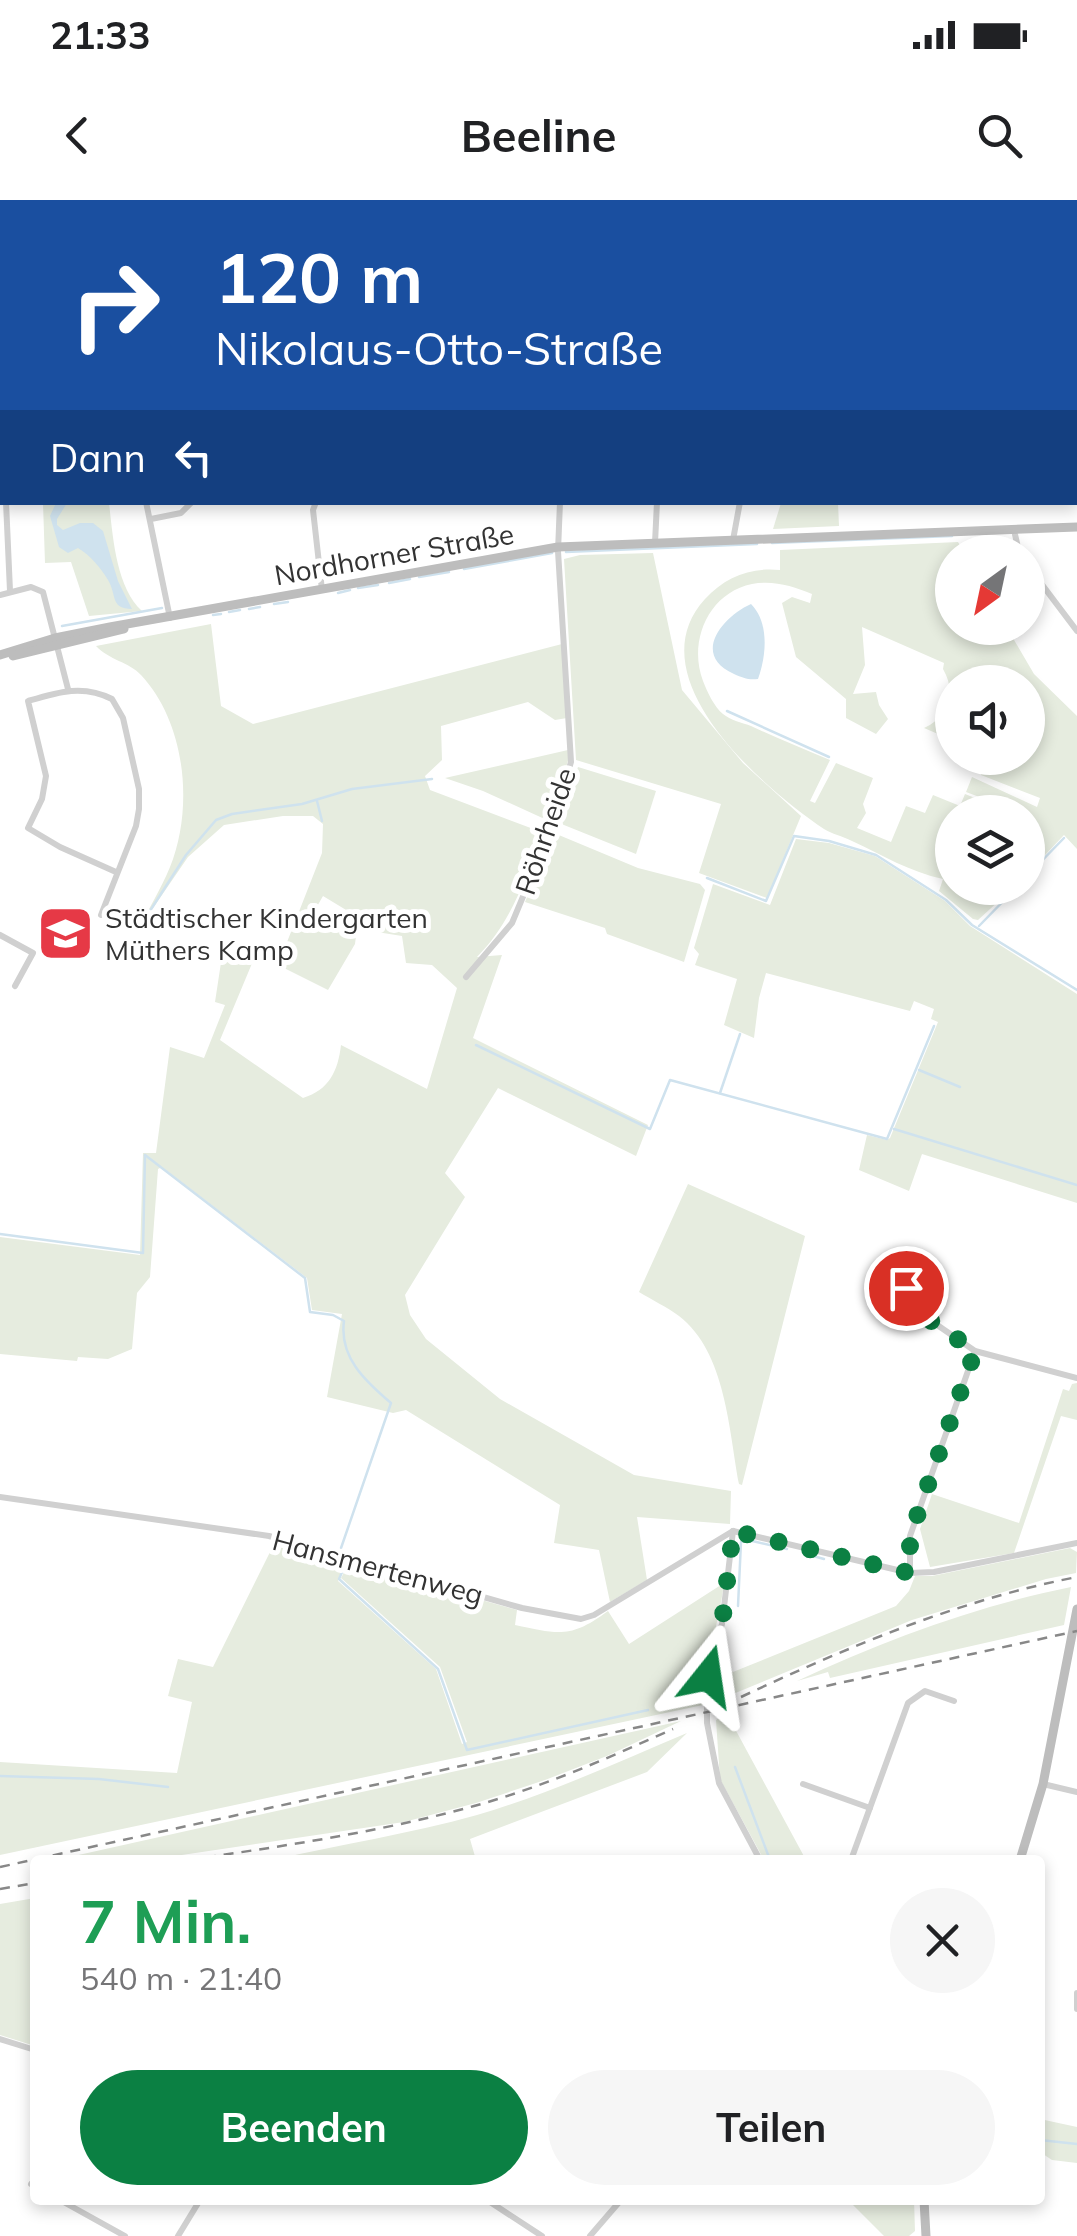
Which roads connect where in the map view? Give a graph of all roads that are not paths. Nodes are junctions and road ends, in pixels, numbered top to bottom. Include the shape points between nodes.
1 (6, 505) edge
2 (147, 505) edge
3 (189, 505) edge
4 (315, 505) edge
5 (560, 505) edge
6 (657, 505) edge
7 (739, 505) edge
8 (151, 519) junction
9 (1077, 527) edge
10 (1014, 529) junction
11 (1015, 535) edge
12 (733, 540) junction
13 (655, 543) junction
14 (558, 548) junction
15 (1045, 589) edge
16 (322, 590) junction
17 (10, 592) junction
18 (0, 595) edge
19 (170, 618) junction
20 (1077, 631) edge
21 (56, 642) junction
22 (0, 656) edge
23 (68, 689) junction
24 (116, 872) junction
25 (101, 915) dead end
26 (0, 935) edge
27 (466, 977) dead end
28 (15, 986) dead end
29 (906, 1288) dead end
30 (975, 1351) junction
31 (1077, 1378) edge
32 (0, 1497) edge
33 (733, 1531) junction
34 (1077, 1543) edge
35 (910, 1573) junction
36 (1077, 1608) edge
37 (1072, 1666) edge
38 (954, 1700) dead end
39 (803, 1784) dead end
40 (1044, 1784) junction
41 (1077, 1792) edge
42 (870, 1808) junction
43 (757, 1855) edge
44 (853, 1855) edge
45 (1022, 1855) edge
46 (1077, 1993) edge
47 (1077, 2009) edge
48 (0, 2038) edge
49 (30, 2048) edge
50 (69, 2205) edge
51 (197, 2205) edge
52 (495, 2205) edge
53 (617, 2205) edge
54 (924, 2205) edge
55 (125, 2236) edge
56 (178, 2236) edge
57 (542, 2236) edge
58 (590, 2236) edge
59 (926, 2236) edge

1 - 17 street
2 - 8 street
3 - 8 street
4 - 16 street
5 - 14 street, Röhrheide
6 - 13 street
7 - 12 street
8 - 19 street
9 - 10 street, Nordhorner Straße
10 - 11 street
10 - 12 street, Nordhorner Straße
12 - 13 street, Nordhorner Straße
13 - 14 street, Nordhorner Straße
14 - 16 street, Nordhorner Straße
14 - 27 street, Röhrheide via 571,762 512,923
15 - 20 street
16 - 19 street, Nordhorner Straße
17 - 18 street
17 - 21 street via 43,592
19 - 21 street, Nordhorner Straße
21 - 22 street, Nordhorner Straße
21 - 23 street
23 - 24 street via 106,696 123,718 139,809
23 - 24 street via 28,701 46,776 28,828
24 - 25 street
26 - 28 street via 33,952
29 - 30 street via 911,1307
30 - 31 street
30 - 35 street via 910,1536
32 - 33 street, Hansmertenweg via 269,1536 581,1619
33 - 35 street
33 - 43 street via 722,1624 707,1680 707,1724 719,1784
34 - 35 street
36 - 37 street
37 - 40 street
38 - 42 street via 925,1691 912,1697
39 - 42 street
40 - 41 street
40 - 45 street
42 - 44 street
46 - 47 street
48 - 49 street
50 - 55 street
51 - 56 street
52 - 57 street
53 - 58 street
54 - 59 street

